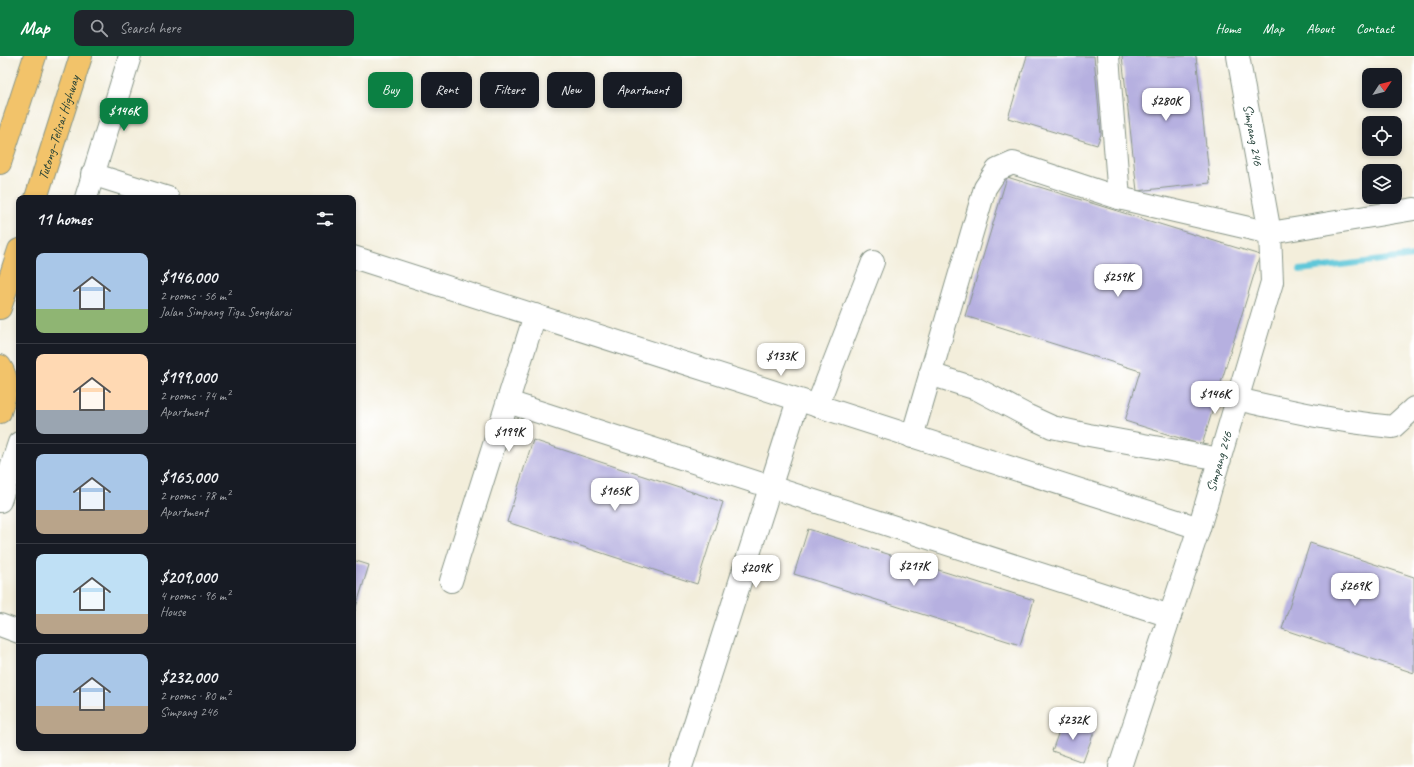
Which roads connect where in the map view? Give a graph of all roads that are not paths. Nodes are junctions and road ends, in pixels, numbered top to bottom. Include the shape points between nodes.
1 (35, 56) edge
2 (81, 56) edge
3 (130, 56) edge
4 (1108, 56) edge
5 (1238, 56) edge
6 (0, 163) edge
7 (92, 174) junction
8 (37, 195) edge
9 (87, 195) edge
10 (158, 195) edge
11 (1119, 198) junction
12 (1414, 209) edge
13 (1270, 233) junction
14 (356, 258) edge
15 (16, 259) edge
16 (873, 262) dead end
17 (0, 308) edge
18 (535, 315) junction
19 (0, 366) edge
20 (930, 374) junction
21 (1237, 399) junction
22 (508, 402) junction
23 (807, 403) junction
24 (1414, 408) edge
25 (0, 412) edge
26 (912, 437) junction
27 (16, 452) edge
28 (1220, 459) junction
29 (771, 486) junction
30 (0, 501) edge
31 (1199, 528) junction
32 (451, 580) dead end
33 (1170, 616) junction
34 (0, 625) edge
35 (16, 631) edge
36 (681, 767) edge
37 (1120, 767) edge

1 - 6 highway
2 - 8 highway, Tutong–Telisai Highway
3 - 7 street
4 - 11 street
5 - 13 street, Simpang 246
7 - 9 street
7 - 10 street
11 - 13 street
11 - 20 street via 1013,163 997,170 985,188
12 - 13 street
13 - 21 street, Simpang 246 via 1272,282
14 - 18 street
15 - 17 highway
16 - 23 street
18 - 22 street
18 - 23 street
19 - 25 highway via 5,372 8,386
20 - 26 street
20 - 28 street via 977,389 1052,426
21 - 24 street via 1310,416 1393,427
21 - 28 street, Simpang 246
22 - 29 street
22 - 32 street
23 - 26 street
23 - 29 street
26 - 31 street
27 - 30 street
28 - 31 street, Simpang 246
29 - 33 street
29 - 36 street
31 - 33 street, Simpang 246
33 - 37 street, Simpang 246
34 - 35 street

